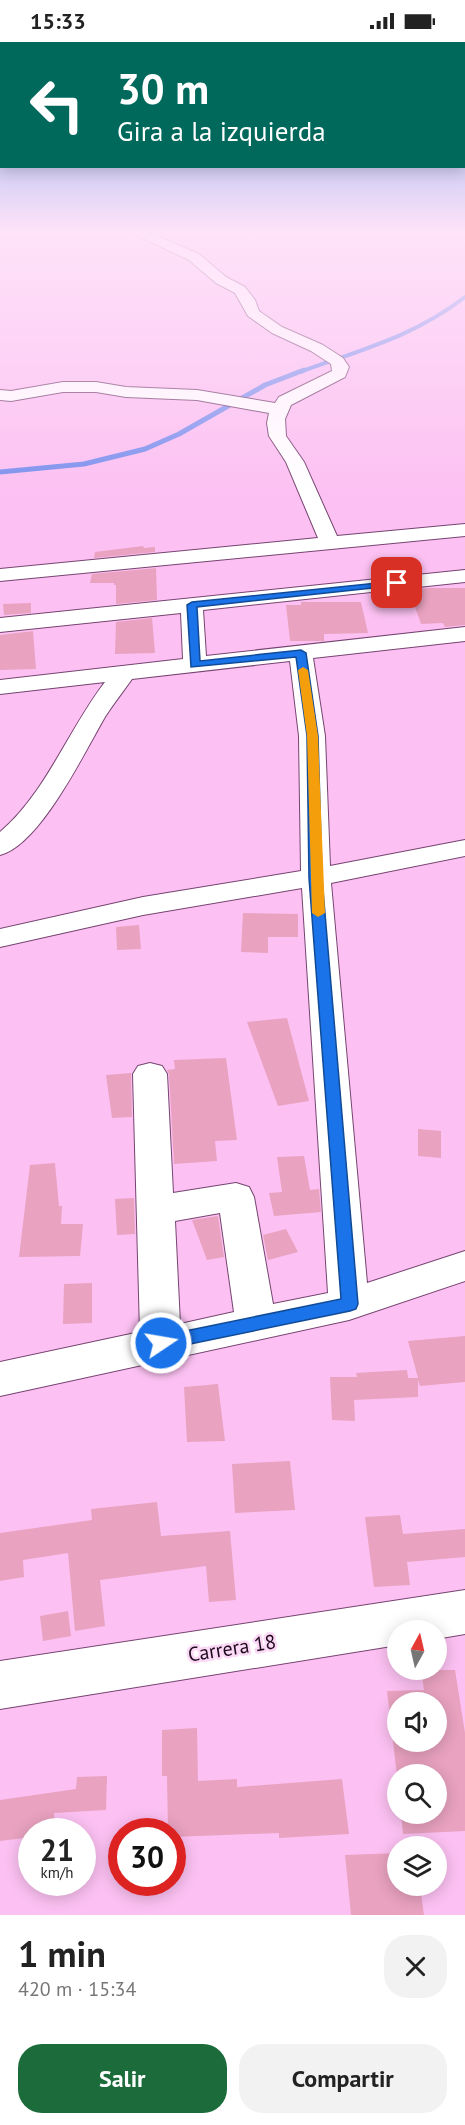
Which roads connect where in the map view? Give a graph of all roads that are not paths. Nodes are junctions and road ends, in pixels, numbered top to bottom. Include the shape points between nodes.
1 (261, 318) edge
2 (0, 395) edge
3 (278, 409) junction
4 (465, 530) edge
5 (330, 543) junction
6 (0, 575) edge
7 (465, 576) edge
8 (192, 605) junction
9 (0, 625) edge
10 (465, 634) edge
11 (301, 653) junction
12 (195, 664) junction
13 (124, 673) junction
14 (0, 687) edge
15 (0, 847) edge
16 (465, 848) edge
17 (316, 878) junction
18 (0, 938) edge
19 (150, 1074) dead end
20 (156, 1210) junction
21 (465, 1266) edge
22 (350, 1304) junction
23 (256, 1323) junction
24 (161, 1343) junction
25 (0, 1379) edge
26 (465, 1612) edge
27 (0, 1685) edge

1 - 3 street via 317,348 341,367 339,374 285,401
2 - 3 street via 78,386 197,395
3 - 5 street via 276,430
4 - 5 street
5 - 6 street
7 - 8 street
8 - 9 street
8 - 12 street
10 - 11 street
11 - 12 street
11 - 17 street via 312,736
12 - 13 street
13 - 14 street
13 - 15 street via 63,771 15,836
16 - 17 street
17 - 18 street via 143,906
17 - 22 street
19 - 20 street
20 - 23 street via 236,1197
20 - 24 street
21 - 22 street
22 - 23 street
23 - 24 street
24 - 25 street
26 - 27 street, Carrera 18

